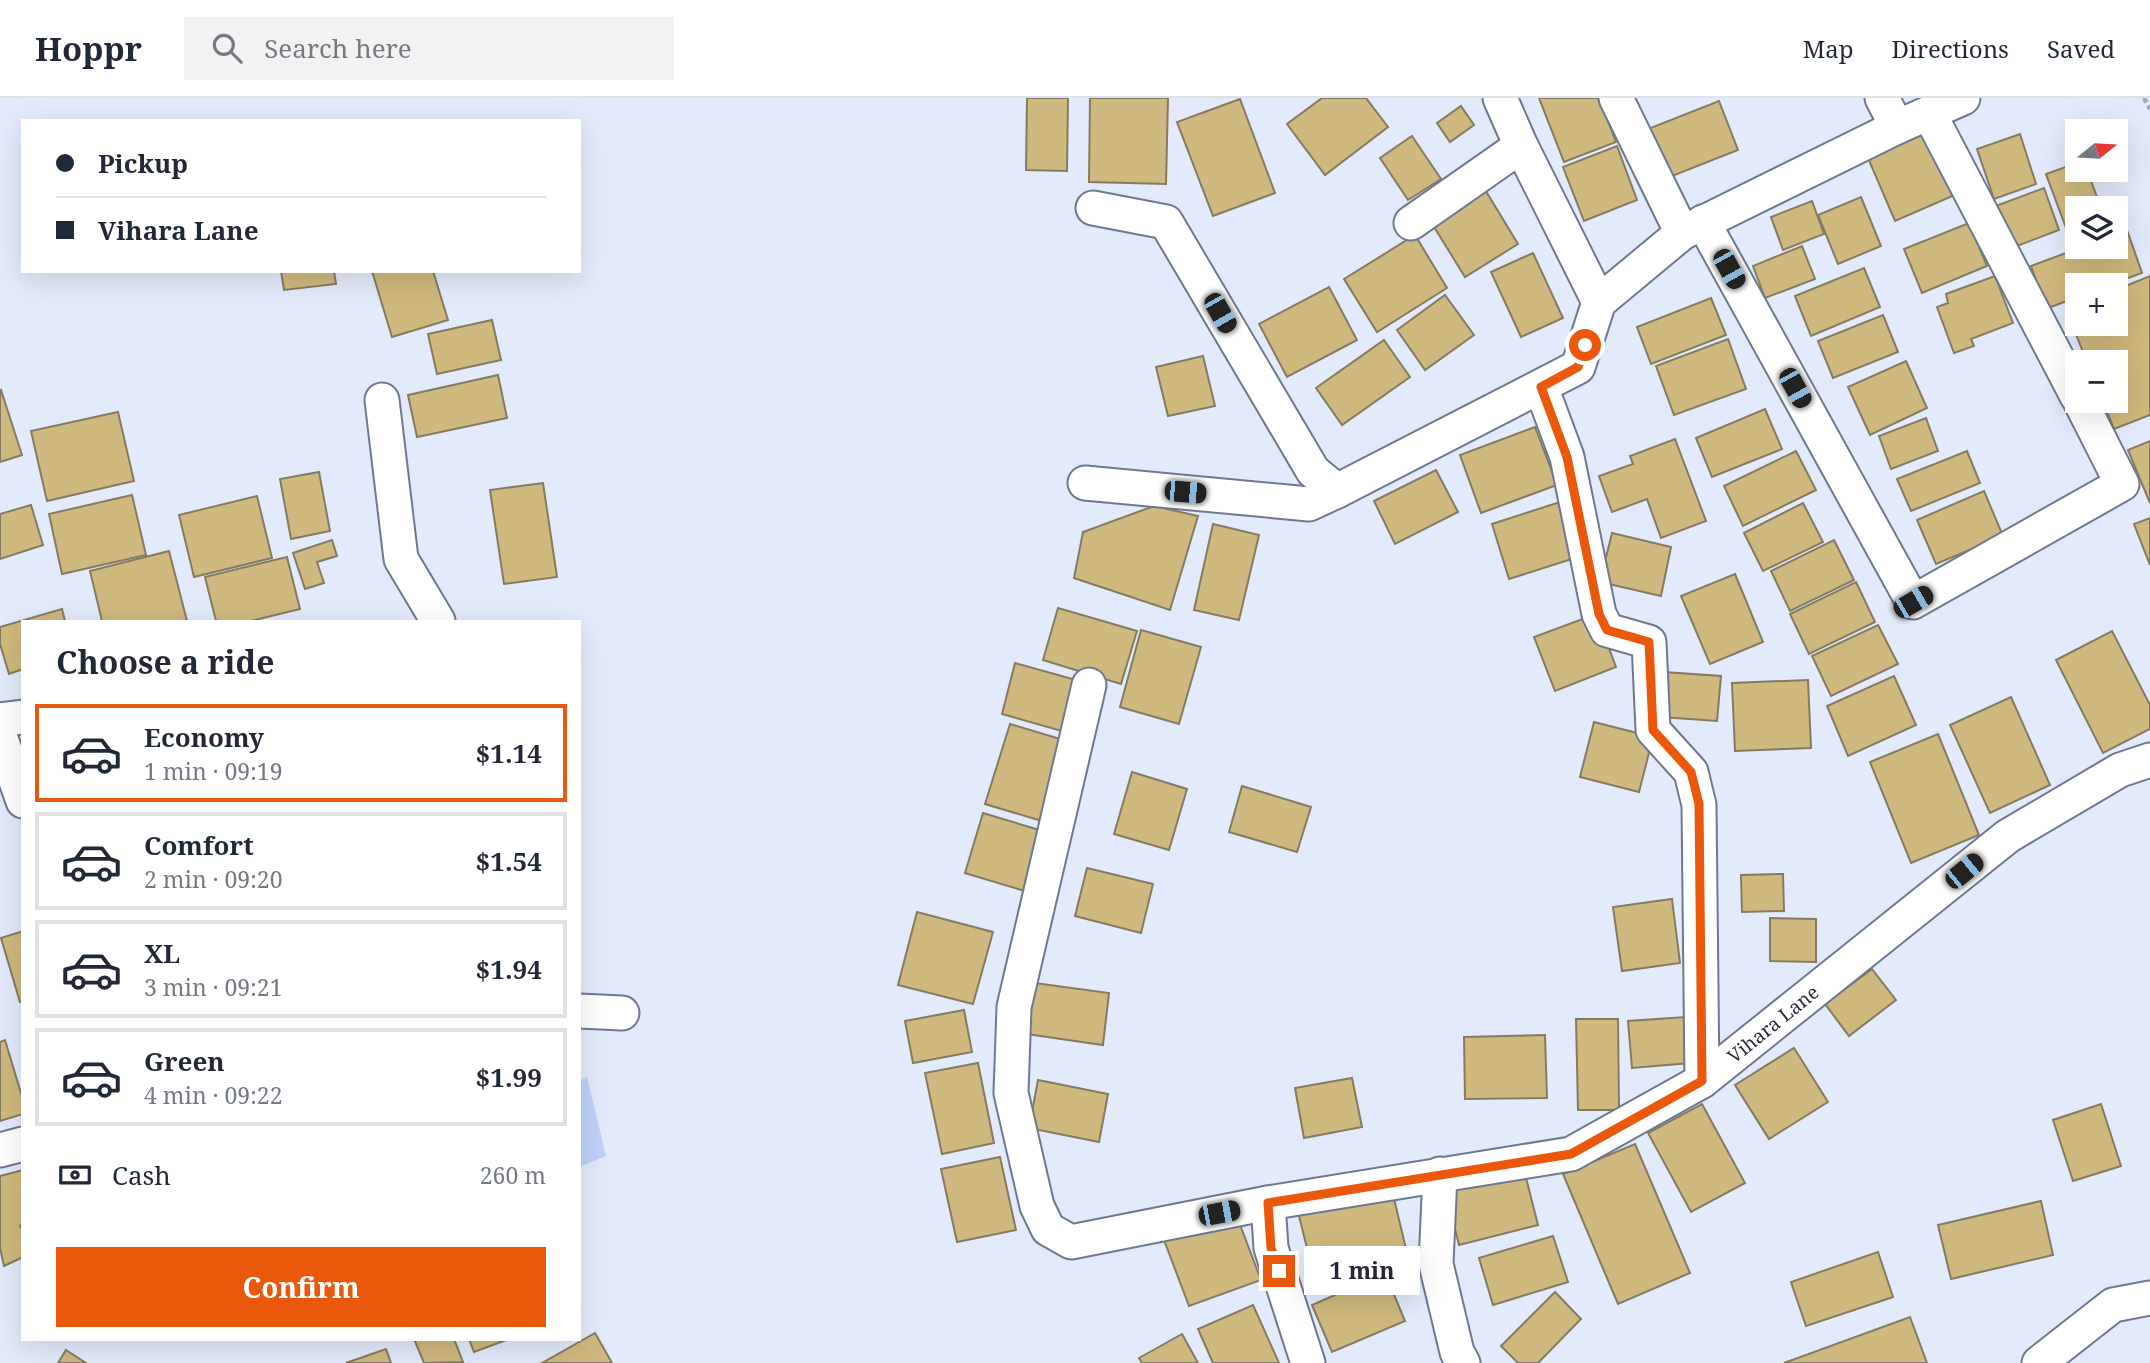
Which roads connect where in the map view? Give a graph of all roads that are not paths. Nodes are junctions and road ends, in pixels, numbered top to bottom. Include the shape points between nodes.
1 (1500, 98) edge
2 (1616, 98) edge
3 (1882, 98) edge
4 (1963, 98) edge
5 (1929, 113) junction
6 (1897, 127) junction
7 (1521, 146) junction
8 (1093, 208) dead end
9 (1411, 223) dead end
10 (1693, 227) junction
11 (1599, 302) junction
12 (2065, 373) edge
13 (1541, 387) junction
14 (382, 400) dead end
15 (2086, 413) edge
16 (1085, 483) dead end
17 (1336, 491) junction
18 (437, 620) edge
19 (1089, 685) dead end
20 (21, 717) edge
21 (0, 720) edge
22 (0, 736) edge
23 (2150, 760) edge
24 (21, 795) edge
25 (581, 1011) edge
26 (622, 1013) dead end
27 (1702, 1081) junction
28 (21, 1145) edge
29 (0, 1150) edge
30 (1440, 1174) junction
31 (1268, 1203) junction
32 (2150, 1298) edge
33 (1308, 1363) edge
34 (1463, 1363) edge
35 (2039, 1363) edge

1 - 7 street
2 - 10 street
3 - 6 street
4 - 5 street
5 - 6 street
5 - 12 street
6 - 10 street
7 - 9 street
7 - 11 street
8 - 17 street via 1166,222 1313,471
10 - 11 street
10 - 15 street via 1913,602 2122,484
11 - 13 street via 1578,367
13 - 17 street
13 - 27 street via 1567,457 1599,614 1607,630 1649,642 1653,730 1691,772 1699,804
14 - 18 street via 401,559
16 - 17 street via 1309,504
19 - 31 street, Vihara Lane via 1014,1007 1011,1093 1037,1206 1048,1229 1071,1242
20 - 21 street
22 - 24 street
23 - 27 street, Vihara Lane via 2120,770 2008,836
25 - 26 street
27 - 30 street, Vihara Lane via 1571,1154
28 - 29 street
30 - 31 street, Vihara Lane
30 - 34 street via 1436,1264
31 - 33 street via 1271,1248
32 - 35 street via 2113,1305

